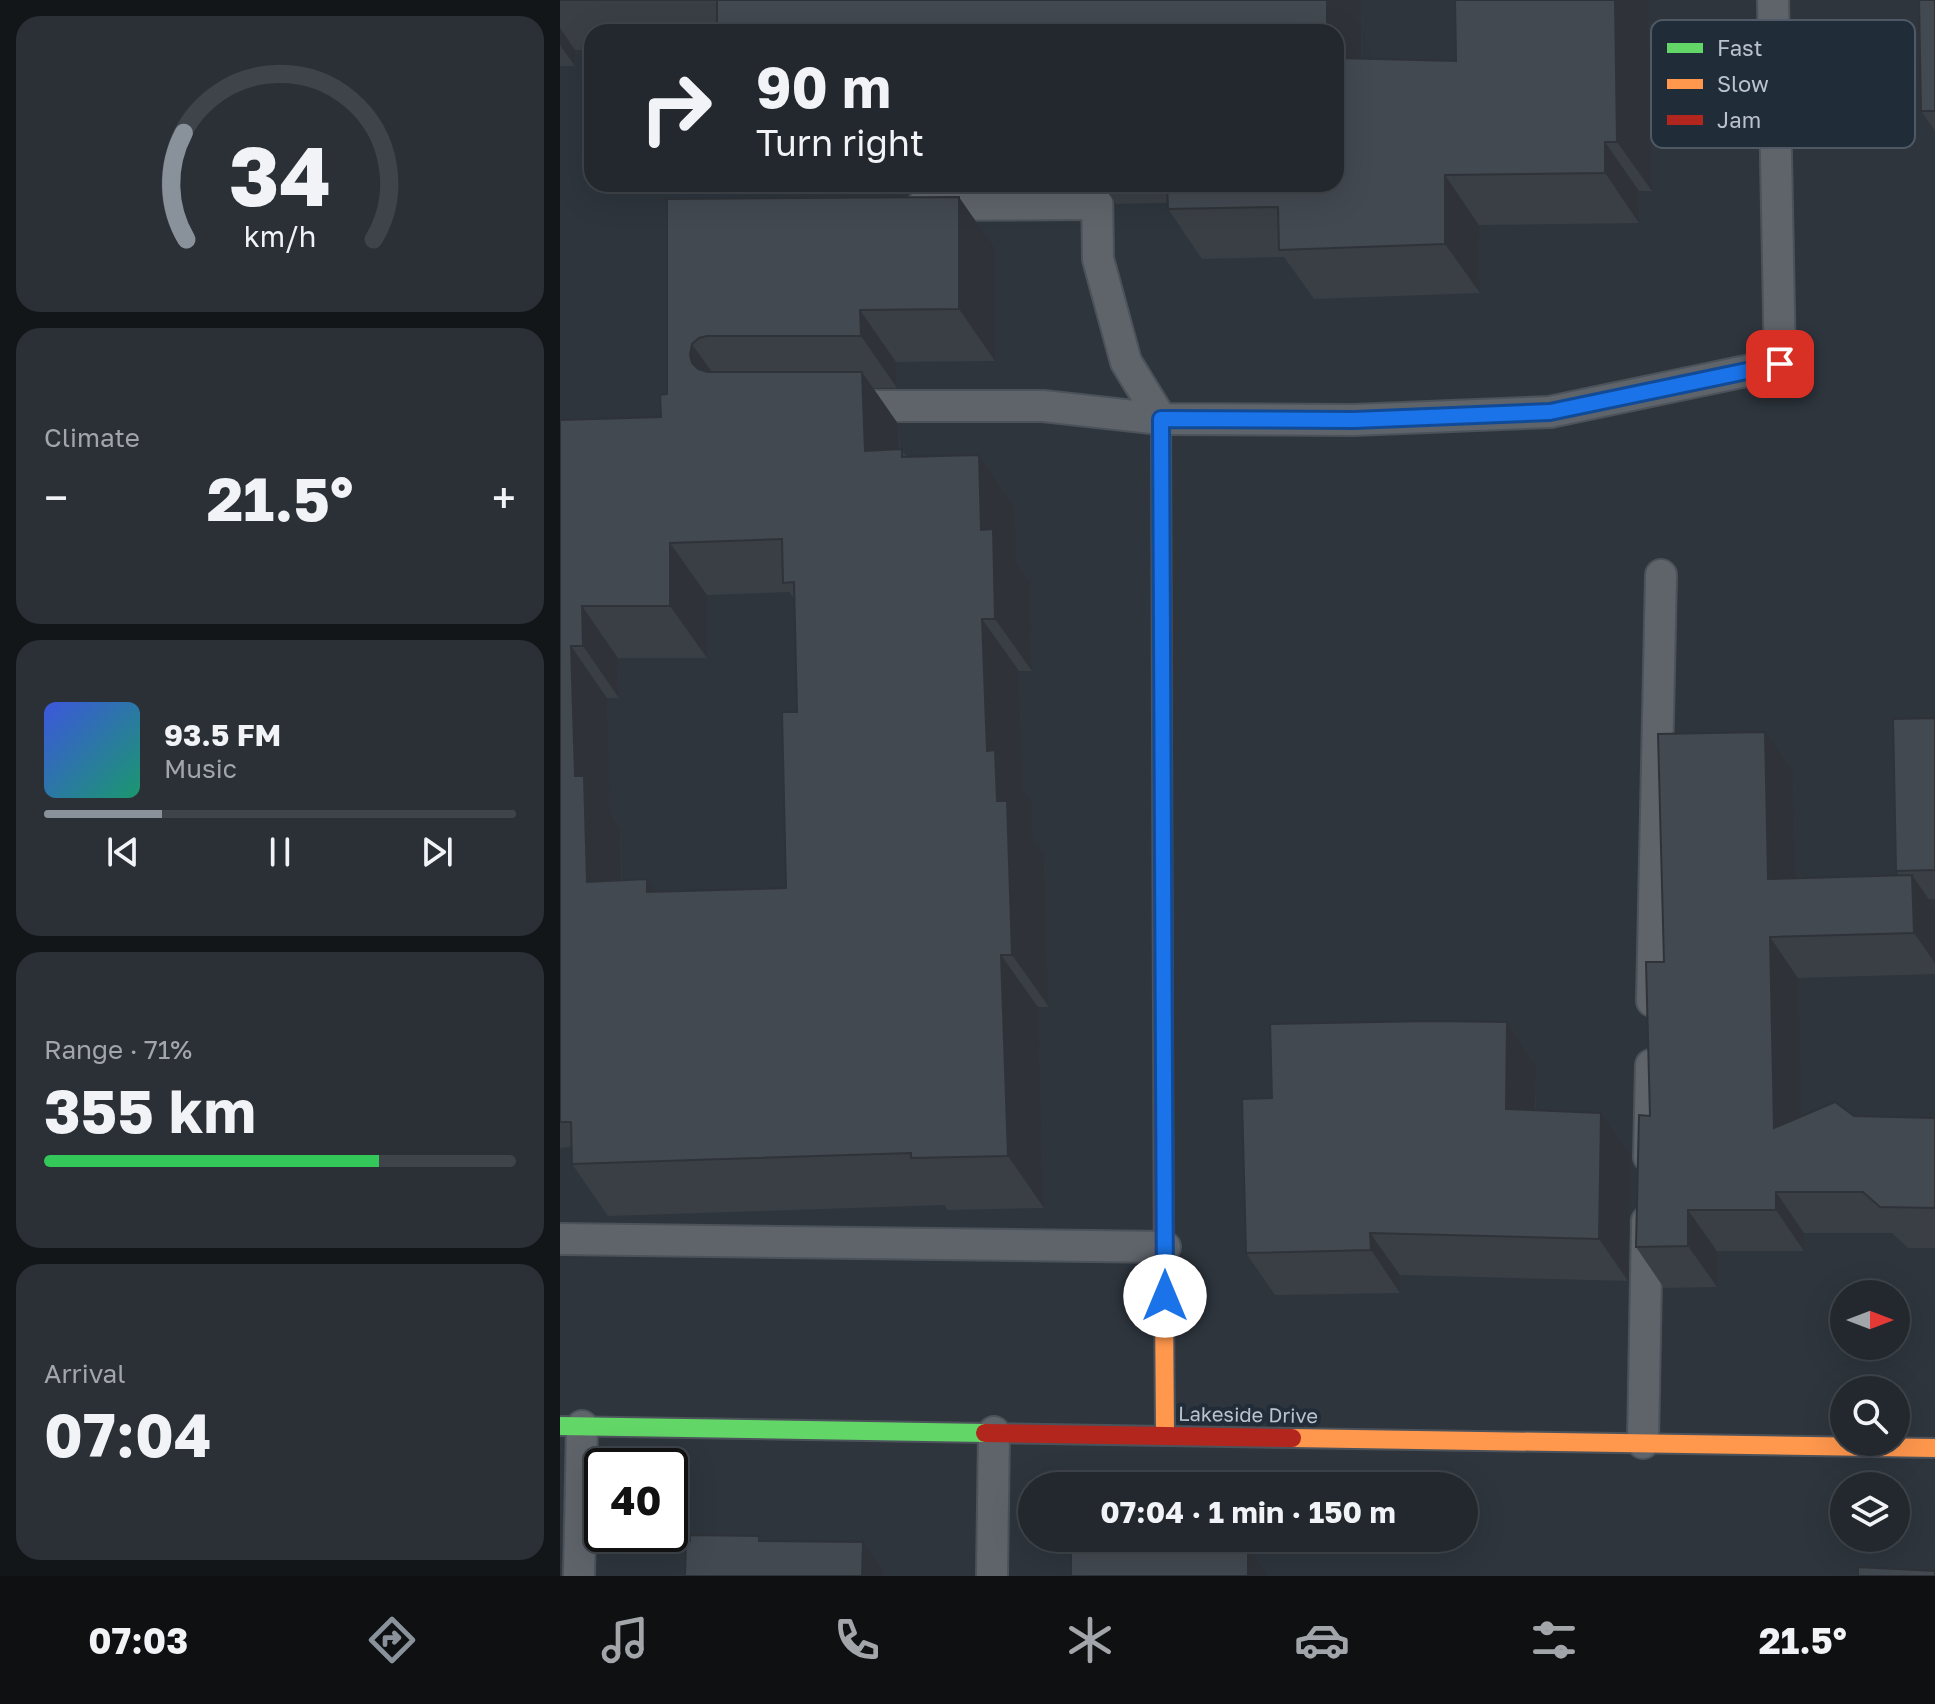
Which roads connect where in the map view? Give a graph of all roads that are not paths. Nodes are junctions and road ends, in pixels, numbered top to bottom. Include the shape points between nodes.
1 (1773, 0) edge
2 (1773, 20) edge
3 (1776, 148) edge
4 (1097, 194) edge
5 (890, 206) edge
6 (823, 406) edge
7 (1161, 419) junction
8 (1661, 575) dead end
9 (560, 1239) edge
10 (1165, 1247) junction
11 (571, 1426) edge
12 (994, 1432) junction
13 (1165, 1434) junction
14 (1643, 1443) junction
15 (1935, 1448) edge
16 (579, 1576) edge
17 (992, 1576) edge

1 - 2 lane
3 - 7 lane via 1780,364 1550,412 1354,420
4 - 5 lane
4 - 7 lane via 1098,259 1126,362
6 - 7 lane via 1043,406
7 - 10 street
8 - 14 lane
9 - 10 lane
10 - 13 street
11 - 12 street, Lakeside Drive
11 - 16 lane
12 - 13 street, Lakeside Drive
12 - 17 lane
13 - 14 street, Lakeside Drive
14 - 15 street, Lakeside Drive

